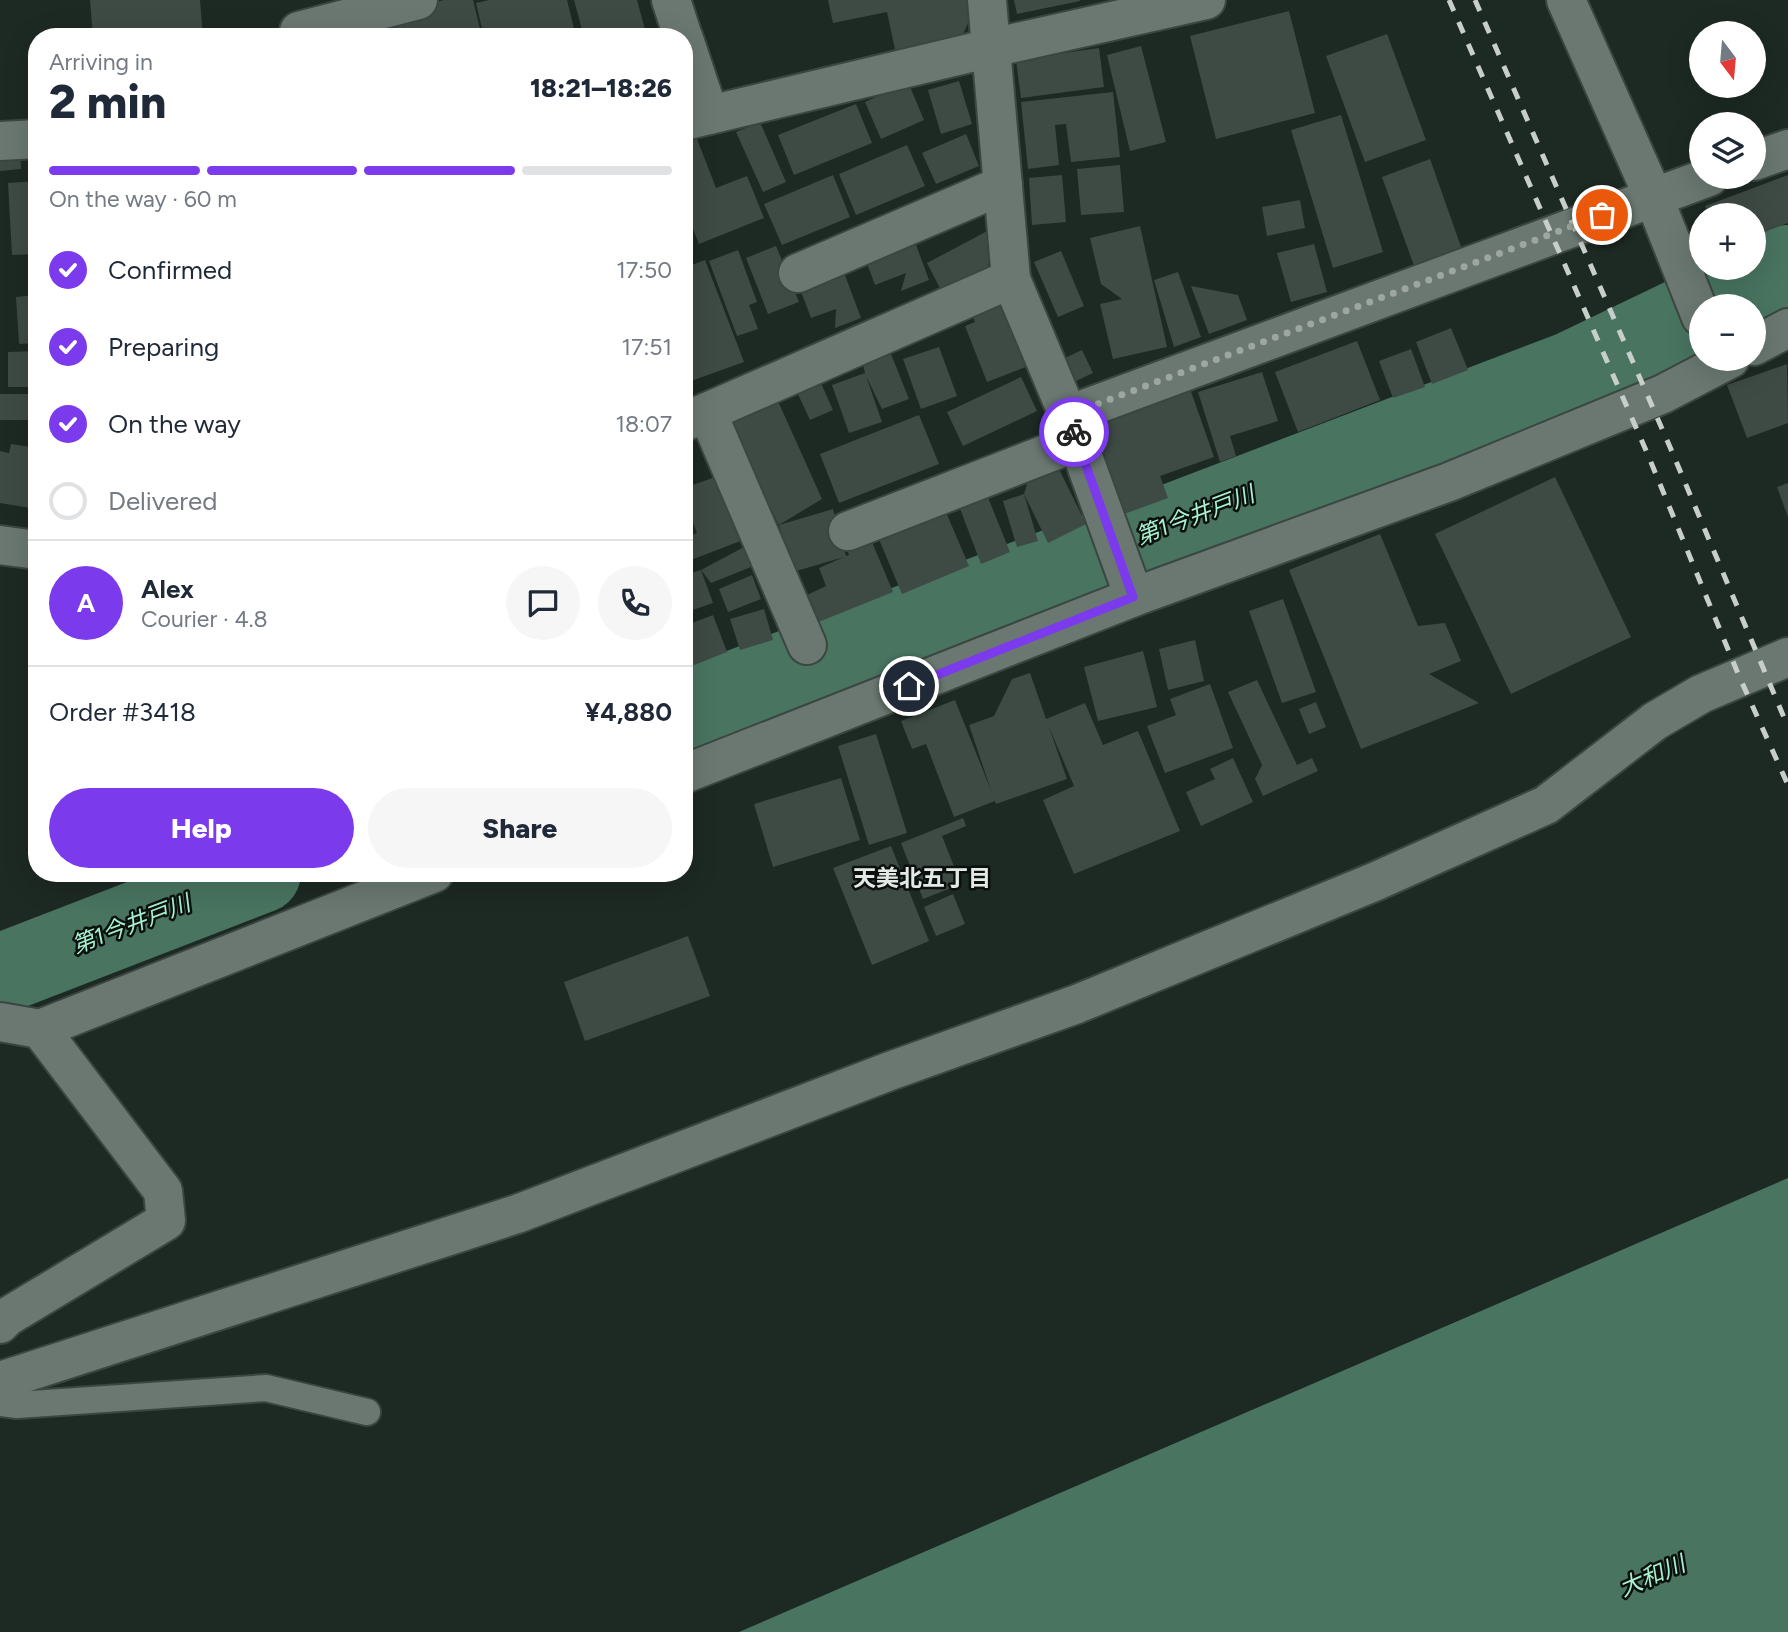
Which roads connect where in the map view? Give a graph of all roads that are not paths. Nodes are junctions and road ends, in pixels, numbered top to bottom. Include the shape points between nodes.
1 (418, 0) edge
2 (671, 0) edge
3 (987, 0) edge
4 (1206, 0) edge
5 (1566, 0) edge
6 (311, 28) edge
7 (681, 28) edge
8 (991, 48) junction
9 (693, 93) edge
10 (697, 118) edge
11 (28, 139) edge
12 (0, 141) edge
13 (1788, 149) edge
14 (1766, 157) edge
15 (1689, 184) edge
16 (1003, 185) junction
17 (1653, 196) junction
18 (798, 272) dead end
19 (1011, 279) junction
20 (1692, 294) edge
21 (1788, 328) edge
22 (1766, 340) edge
23 (1704, 371) edge
24 (696, 417) edge
25 (1073, 428) junction
26 (848, 531) dead end
27 (0, 545) edge
28 (28, 549) edge
29 (1128, 584) junction
30 (807, 645) dead end
31 (1788, 657) edge
32 (693, 770) edge
33 (411, 882) edge
34 (0, 1022) edge
35 (40, 1028) junction
36 (0, 1324) edge
37 (0, 1381) edge
38 (0, 1403) edge
39 (367, 1412) dead end

1 - 6 street
2 - 7 street
3 - 8 street
4 - 8 street
5 - 17 street
8 - 10 street
8 - 16 street
9 - 10 street
11 - 12 street
13 - 14 street
15 - 17 street
16 - 18 street
16 - 19 street
17 - 20 street
17 - 25 street
19 - 24 street
19 - 25 street
21 - 22 street
23 - 29 street via 1663,394 1449,482
24 - 30 street
25 - 26 street
25 - 29 street
27 - 28 street
29 - 32 street
31 - 37 street via 1701,694 1655,721 1546,805 1374,882 1089,999 517,1214
33 - 35 street
34 - 35 street
35 - 36 street via 163,1191 166,1221
38 - 39 lane via 266,1388

